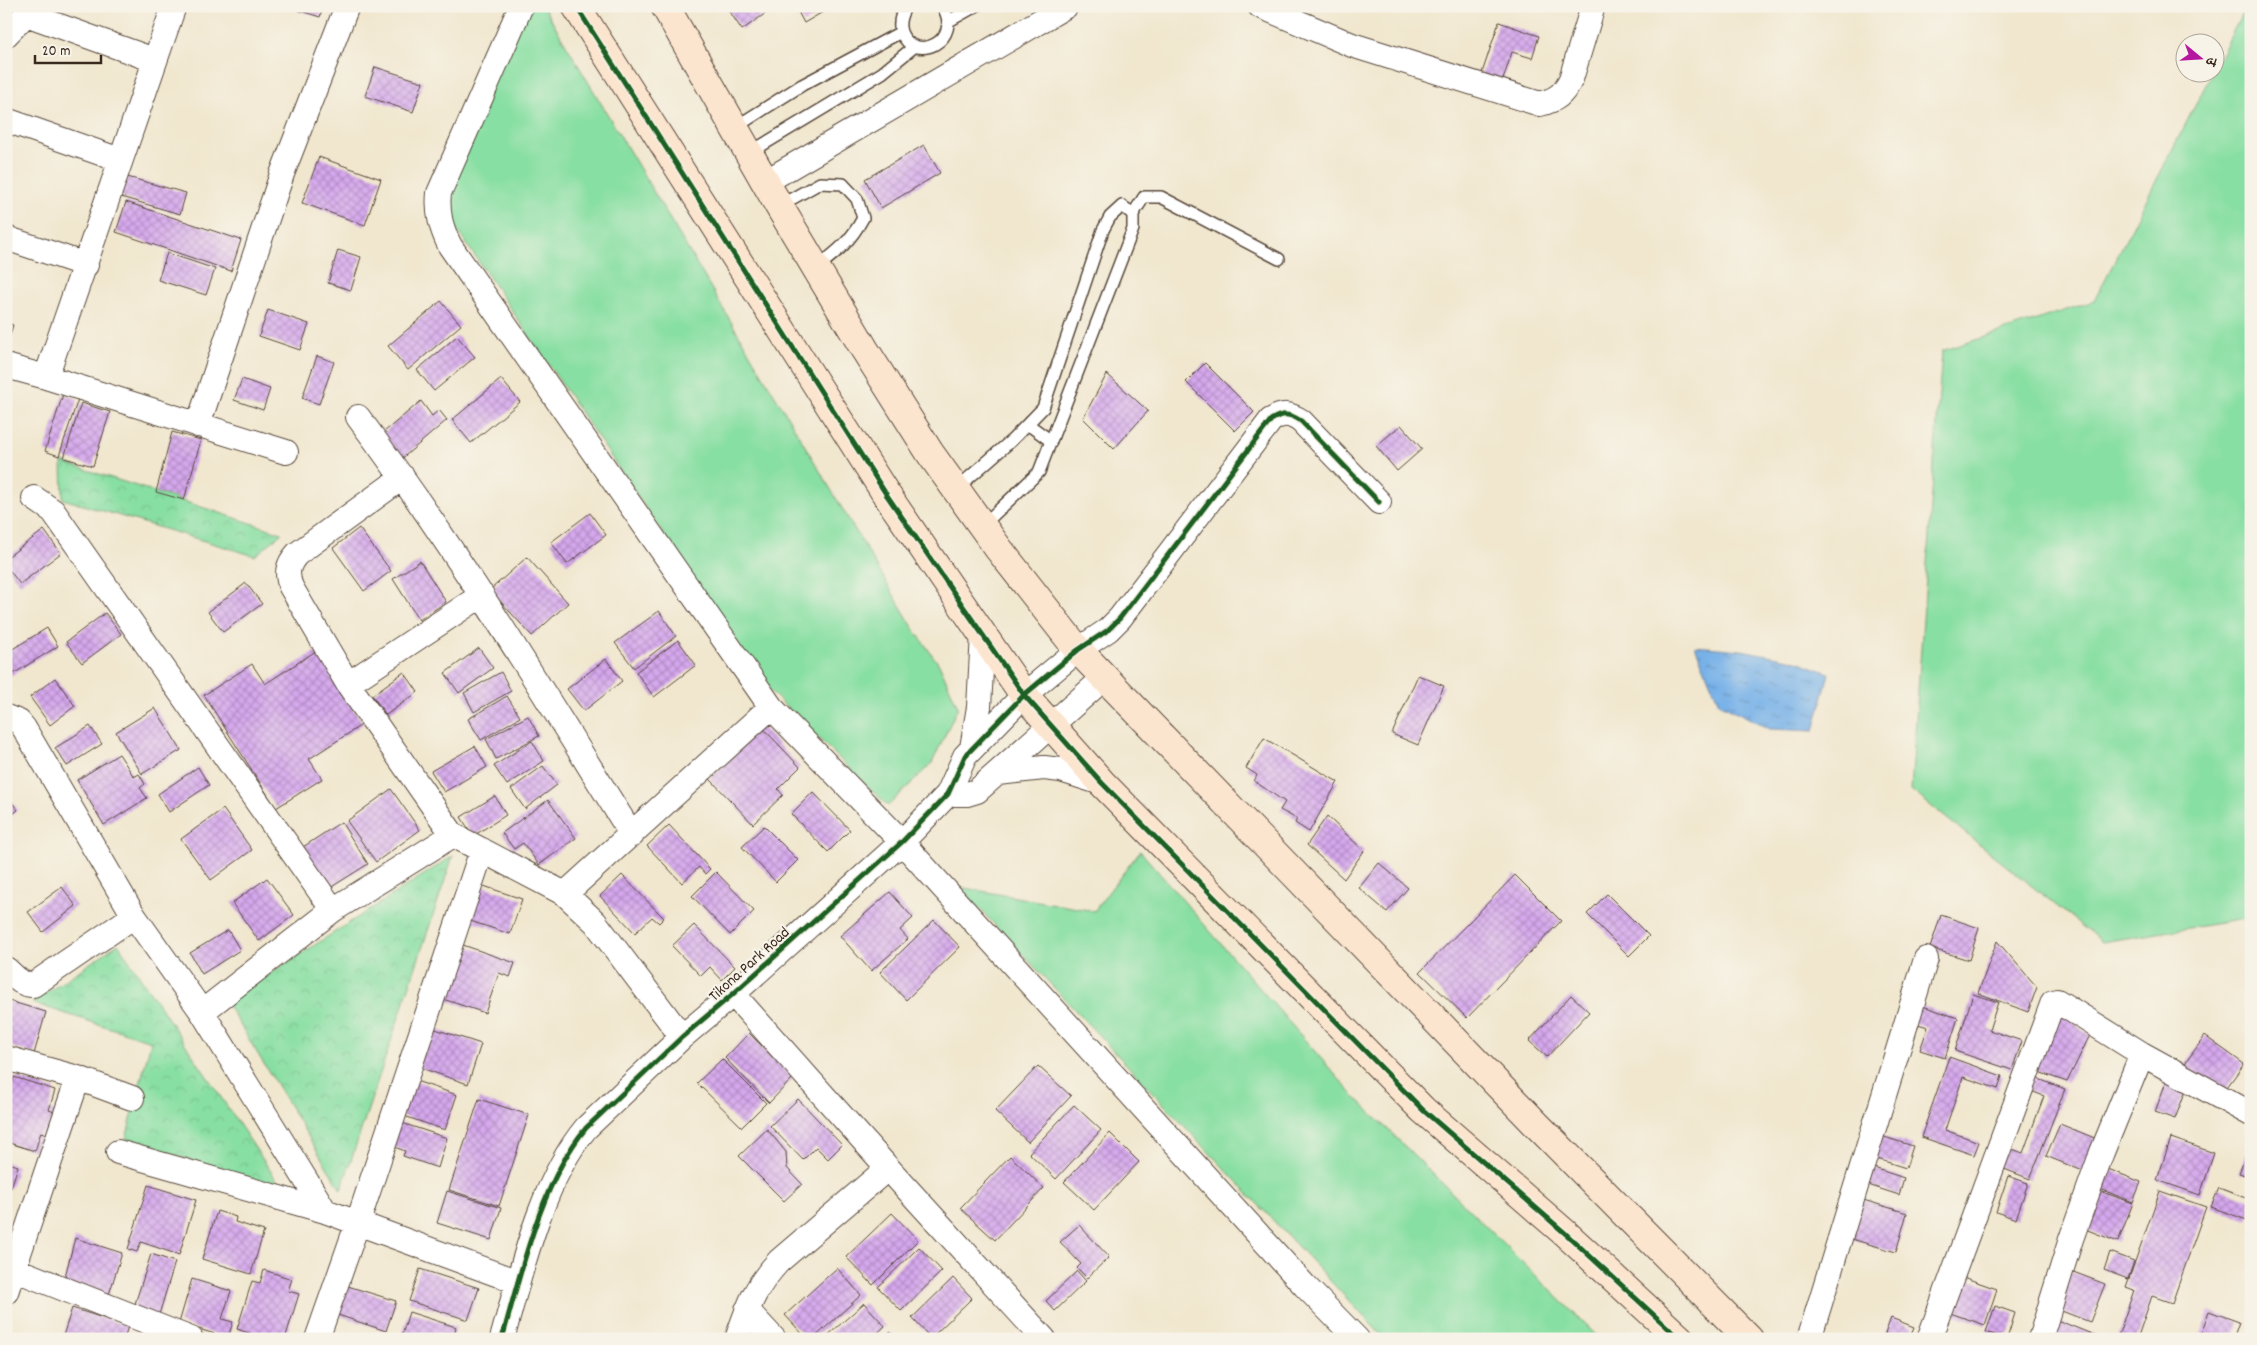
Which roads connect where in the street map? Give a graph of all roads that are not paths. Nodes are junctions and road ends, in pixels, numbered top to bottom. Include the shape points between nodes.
1 (174, 6) edge
2 (347, 6) edge
3 (521, 6) edge
4 (576, 6) edge
5 (665, 6) edge
6 (906, 6) edge
7 (942, 6) edge
8 (976, 6) edge
9 (1066, 6) edge
10 (1260, 6) edge
11 (1593, 6) edge
12 (30, 10) edge
13 (949, 20) junction
14 (901, 32) junction
15 (6, 35) edge
16 (916, 46) junction
17 (154, 60) junction
18 (6, 120) edge
19 (734, 128) junction
20 (749, 153) junction
21 (120, 160) junction
22 (765, 182) junction
23 (779, 206) junction
24 (1133, 214) junction
25 (6, 238) edge
26 (1280, 259) dead end
27 (86, 265) junction
28 (816, 268) junction
29 (6, 366) edge
30 (46, 377) junction
31 (358, 418) dead end
32 (198, 425) junction
33 (1029, 425) junction
34 (1051, 441) junction
35 (286, 452) dead end
36 (403, 477) junction
37 (956, 489) junction
38 (34, 498) dead end
39 (1379, 502) dead end
40 (982, 526) junction
41 (482, 595) junction
42 (983, 634) junction
43 (1078, 650) junction
44 (1103, 679) junction
45 (348, 684) junction
46 (1024, 695) junction
47 (771, 707) junction
48 (6, 717) edge
49 (1049, 726) junction
50 (972, 748) junction
51 (998, 773) junction
52 (1102, 783) junction
53 (948, 794) junction
54 (453, 835) junction
55 (632, 835) junction
56 (902, 842) junction
57 (482, 850) junction
58 (565, 894) junction
59 (333, 910) junction
60 (134, 916) junction
61 (1926, 960) dead end
62 (6, 969) edge
63 (733, 994) junction
64 (202, 1012) junction
65 (682, 1037) junction
66 (2142, 1054) junction
67 (6, 1058) edge
68 (78, 1078) junction
69 (132, 1098) dead end
70 (2251, 1114) edge
71 (118, 1152) dead end
72 (888, 1168) junction
73 (326, 1211) junction
74 (358, 1222) junction
75 (10, 1267) edge
76 (518, 1282) junction
77 (6, 1292) edge
78 (747, 1310) junction
79 (159, 1333) edge
80 (191, 1339) edge
81 (317, 1339) edge
82 (502, 1339) edge
83 (737, 1339) edge
84 (774, 1339) edge
85 (1044, 1339) edge
86 (1357, 1339) edge
87 (1680, 1339) edge
88 (1749, 1339) edge
89 (1809, 1339) edge
90 (1929, 1339) edge
91 (2040, 1339) edge

1 - 17 street
2 - 32 street via 282,174
3 - 47 street via 439,193 442,228 450,246
4 - 42 street via 886,494
5 - 19 street
6 - 14 lane via 900,20
7 - 13 lane
8 - 13 lane
9 - 22 street
10 - 11 street via 1352,46 1540,104 1558,98 1566,90
12 - 15 street
12 - 17 street
13 - 16 lane via 945,36 939,42 932,46
14 - 16 lane via 908,42
14 - 19 lane via 802,85
16 - 20 lane via 882,73
17 - 21 street
18 - 21 street
19 - 20 street
20 - 22 street
21 - 27 street
22 - 23 street
23 - 28 street
23 - 28 lane via 820,183 843,184 857,199 863,218 853,237
24 - 26 lane via 1144,197 1161,198
24 - 33 lane via 1122,206 1110,217 1043,408
24 - 34 lane via 1133,229
25 - 27 street
27 - 30 street
28 - 37 street via 930,453
29 - 30 street
30 - 32 street
31 - 36 street
32 - 35 street
33 - 34 lane
33 - 37 lane
34 - 40 lane via 1039,472
36 - 41 street
36 - 45 street via 297,554 288,567 291,587
37 - 40 street
38 - 59 street via 53,511
39 - 43 street, Tikona Park Road via 1300,421 1292,414 1281,414 1271,420 1126,611 1108,630
40 - 43 street
41 - 45 street
41 - 55 street
42 - 46 street
42 - 50 street, Tikona Park Road via 979,707
43 - 44 street
43 - 46 street, Tikona Park Road
44 - 49 street
44 - 88 street
45 - 54 street
46 - 49 street
46 - 50 street, Tikona Park Road
47 - 55 street
47 - 56 street
48 - 60 street via 19,722 24,728
49 - 51 street
49 - 52 street
50 - 53 street, Tikona Park Road via 961,763
51 - 52 street via 1044,768
51 - 53 street via 977,791
52 - 87 street via 1423,1110 1566,1234
53 - 56 street, Tikona Park Road
54 - 57 street
54 - 59 street
55 - 58 street
56 - 63 street, Tikona Park Road
56 - 86 street via 1305,1286
57 - 58 street
57 - 74 street
58 - 65 street via 595,922
59 - 64 street
60 - 62 street via 33,985 18,981
60 - 64 street
61 - 89 street
63 - 65 street, Tikona Park Road
63 - 72 street
64 - 73 street
65 - 76 street, Tikona Park Road via 575,1142 548,1192
66 - 70 street
66 - 90 street via 2057,1001 2051,1003
66 - 91 street via 2070,1240
67 - 68 street
68 - 69 street
68 - 75 street
71 - 73 street
72 - 78 street via 779,1261 756,1289
72 - 85 street
73 - 74 street
74 - 76 street
74 - 81 street
75 - 77 street
75 - 79 street
76 - 82 street, Tikona Park Road
78 - 83 street
78 - 84 street
79 - 80 street

